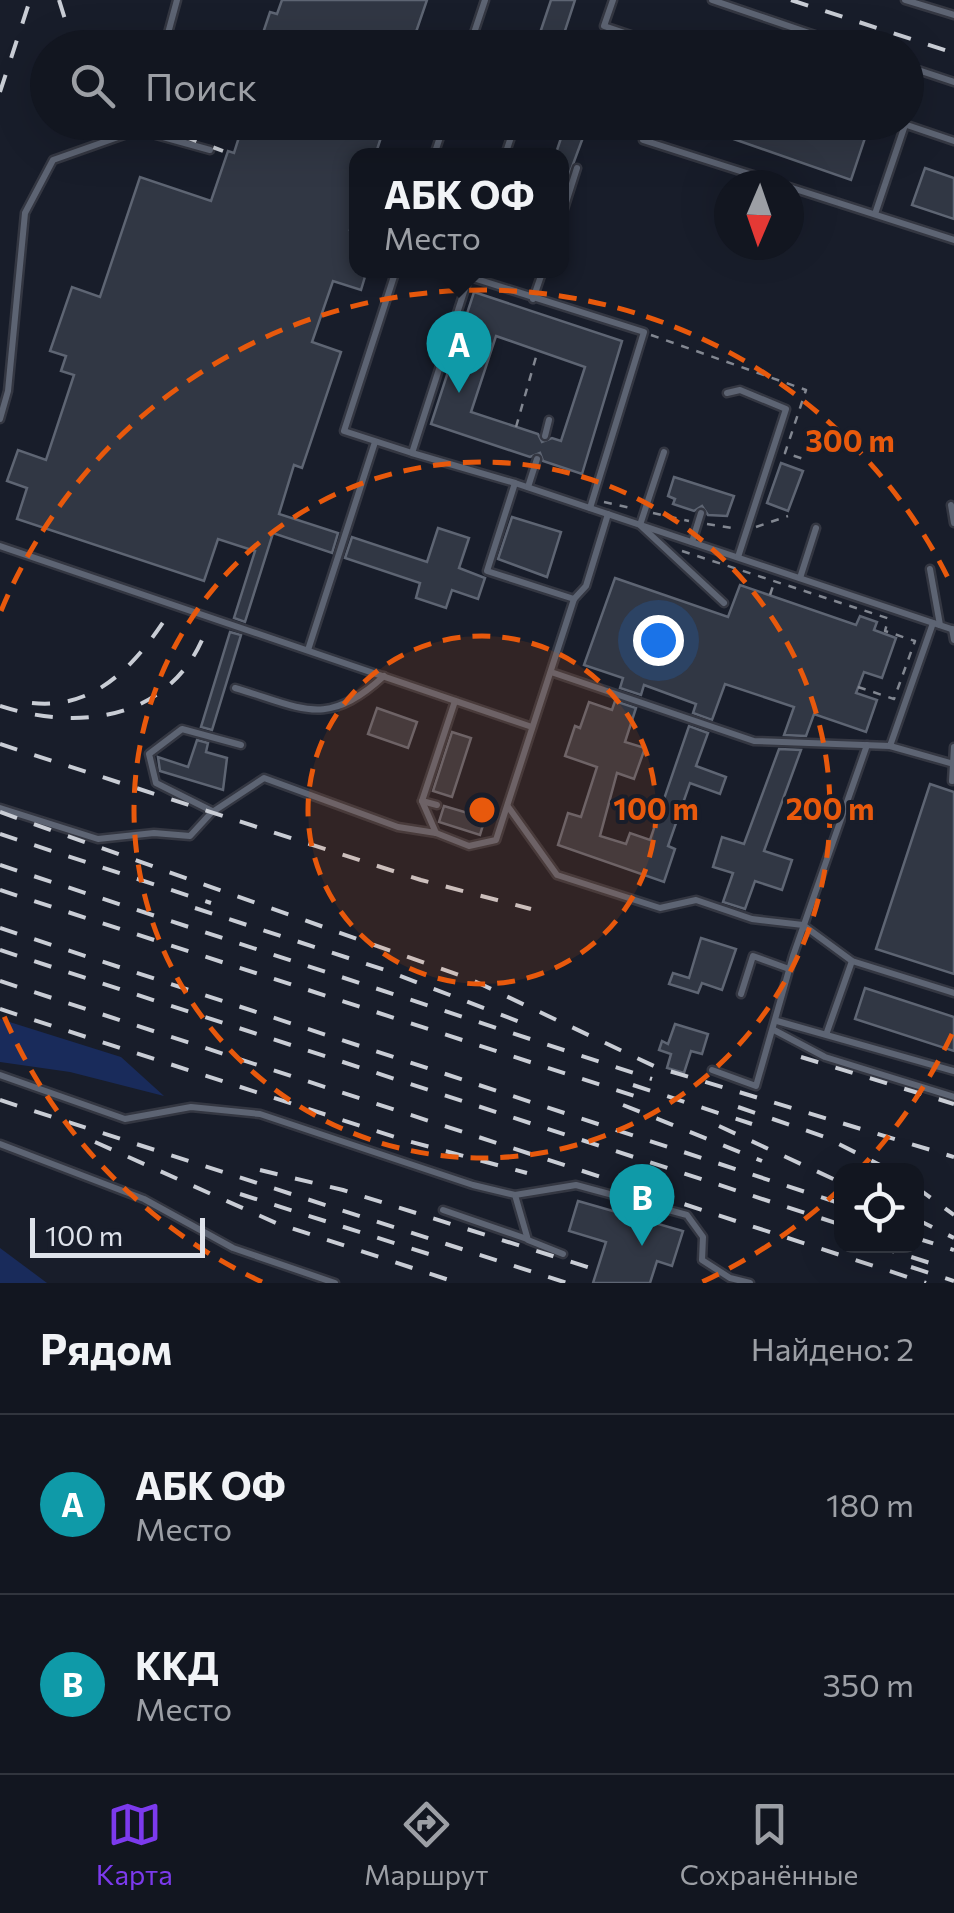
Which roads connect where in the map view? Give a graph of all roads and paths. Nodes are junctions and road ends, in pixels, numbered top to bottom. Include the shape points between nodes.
1 (178, 0) edge
2 (485, 0) edge
3 (613, 0) edge
4 (712, 0) edge
5 (906, 0) edge
6 (954, 16) edge
7 (169, 30) edge
8 (475, 30) edge
9 (616, 30) edge
10 (800, 30) edge
11 (924, 72) edge
12 (954, 82) edge
13 (924, 131) edge
14 (104, 140) edge
15 (180, 140) edge
16 (643, 140) dead end
17 (897, 140) edge
18 (954, 141) edge
19 (210, 150) dead end
20 (578, 168) dead end
21 (736, 170) edge
22 (804, 192) edge
23 (569, 194) edge
24 (875, 214) junction
25 (954, 240) edge
26 (393, 278) edge
27 (469, 278) edge
28 (480, 278) edge
29 (541, 278) edge
30 (534, 299) junction
31 (538, 350) dead end
32 (727, 393) dead end
33 (0, 419) edge
34 (549, 420) dead end
35 (516, 426) dead end
36 (545, 436) dead end
37 (374, 442) junction
38 (412, 452) junction
39 (664, 452) dead end
40 (537, 460) dead end
41 (516, 483) junction
42 (528, 487) junction
43 (951, 505) dead end
44 (590, 508) junction
45 (701, 513) dead end
46 (608, 514) junction
47 (954, 523) edge
48 (640, 525) junction
49 (816, 528) dead end
50 (692, 542) junction
51 (0, 546) edge
52 (680, 551) dead end
53 (738, 557) junction
54 (930, 569) dead end
55 (800, 578) junction
56 (775, 582) junction
57 (770, 595) dead end
58 (574, 599) junction
59 (724, 602) dead end
60 (888, 618) junction
61 (902, 623) dead end
62 (936, 624) junction
63 (953, 630) edge
64 (954, 640) edge
65 (308, 650) junction
66 (551, 672) junction
67 (384, 676) junction
68 (858, 687) dead end
69 (236, 688) dead end
70 (455, 700) junction
71 (532, 727) junction
72 (242, 745) dead end
73 (867, 745) junction
74 (890, 746) junction
75 (954, 747) edge
76 (952, 763) edge
77 (952, 781) edge
78 (422, 801) junction
79 (437, 805) dead end
80 (0, 808) edge
81 (509, 808) junction
82 (213, 812) junction
83 (436, 833) junction
84 (803, 925) junction
85 (852, 961) junction
86 (789, 969) junction
87 (954, 993) edge
88 (740, 994) dead end
89 (777, 1021) junction
90 (774, 1030) junction
91 (827, 1032) junction
92 (712, 1070) dead end
93 (954, 1071) edge
94 (0, 1075) edge
95 (954, 1097) edge
96 (0, 1144) edge
97 (515, 1195) junction
98 (443, 1210) dead end
99 (528, 1240) junction
100 (562, 1254) dead end
101 (336, 1283) edge
102 (750, 1283) edge

1 - 7 lane
2 - 8 lane
3 - 9 lane via 604,26
4 - 10 lane
5 - 6 lane
11 - 12 lane
13 - 18 lane
14 - 33 lane via 53,160 25,214
15 - 19 lane
16 - 21 lane
17 - 24 lane
20 - 23 lane
22 - 24 lane
24 - 25 lane
26 - 37 lane via 344,431
27 - 38 lane
28 - 30 lane
29 - 30 lane
30 - 44 lane via 644,332
31 - 35 path
32 - 53 lane via 740,390 786,409
34 - 36 lane
37 - 38 lane
37 - 65 lane
38 - 41 lane
39 - 48 lane
40 - 42 lane
41 - 42 lane
41 - 58 lane via 487,571
42 - 44 lane
43 - 47 lane
44 - 46 lane
45 - 50 lane
46 - 48 lane
46 - 58 lane via 586,586
48 - 50 lane
48 - 59 lane
49 - 55 lane
50 - 53 lane
51 - 65 lane
52 - 56 path
53 - 55 lane
54 - 62 lane
55 - 62 lane
56 - 57 path
56 - 60 path
58 - 66 lane
60 - 61 path
60 - 68 path via 884,631 915,641 894,699
62 - 63 lane
62 - 74 lane
63 - 64 lane
65 - 67 lane
66 - 71 lane
66 - 73 lane via 754,741
67 - 69 lane via 358,701 319,713
67 - 70 lane
70 - 71 lane
70 - 78 lane
71 - 81 lane
72 - 82 lane via 182,729 149,754 156,784
73 - 74 lane
73 - 84 lane
74 - 76 lane
75 - 76 lane
76 - 77 lane
78 - 79 lane
78 - 83 lane
80 - 82 lane via 98,839 190,836
81 - 83 lane via 496,840 469,846
81 - 84 lane via 557,876 660,908 696,900
82 - 83 lane via 264,778 398,827
84 - 85 lane
84 - 86 lane
85 - 87 lane
85 - 91 lane
86 - 88 lane via 753,956
86 - 89 lane
89 - 90 lane
89 - 91 lane
90 - 92 lane via 756,1086
90 - 95 lane via 825,1057
91 - 93 lane
94 - 97 lane via 125,1119 191,1108 260,1114
96 - 101 lane via 144,1199 233,1248
97 - 99 lane
97 - 102 lane via 576,1186 687,1215 703,1236 702,1260
98 - 99 lane
99 - 100 lane

